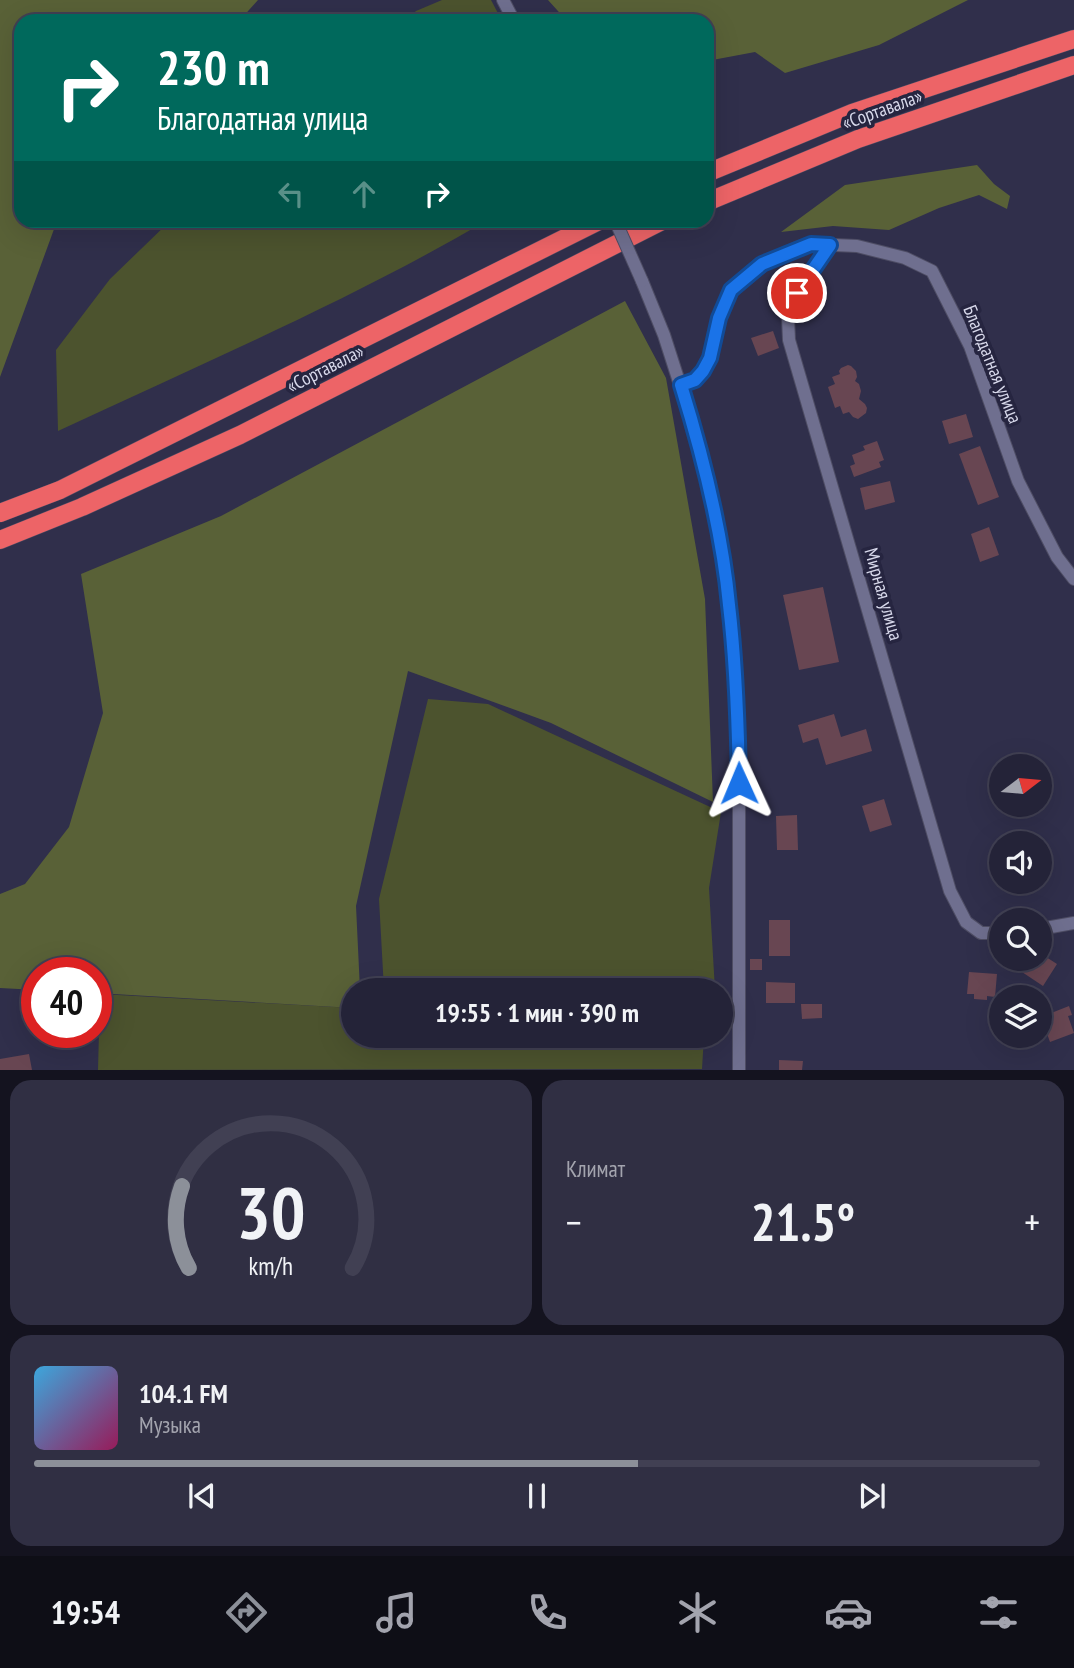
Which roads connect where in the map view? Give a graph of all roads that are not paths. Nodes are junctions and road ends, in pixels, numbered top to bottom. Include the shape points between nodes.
1 (1074, 38) edge
2 (1074, 65) edge
3 (714, 170) edge
4 (714, 199) edge
5 (585, 228) edge
6 (619, 228) edge
7 (647, 228) edge
8 (830, 245) junction
9 (681, 385) junction
10 (0, 513) edge
11 (0, 540) edge
12 (1074, 579) edge
13 (1074, 923) edge
14 (1052, 927) edge
15 (989, 933) edge
16 (739, 1069) edge

1 - 3 highway, «Сортавала» via 852,113
2 - 4 highway, «Сортавала» via 858,139
5 - 10 highway, «Сортавала» via 60,490
6 - 9 street, bridge
7 - 11 highway, «Сортавала» via 240,435
8 - 9 street, Благодатная улица via 811,244 762,264 731,290 710,358 695,380
8 - 12 street, Благодатная улица via 857,246 905,258 932,271 970,346 1017,481
8 - 15 street, Мирная улица via 797,293 788,317 789,340 950,891 966,922
9 - 16 street via 700,447 729,604 737,709
13 - 14 street

